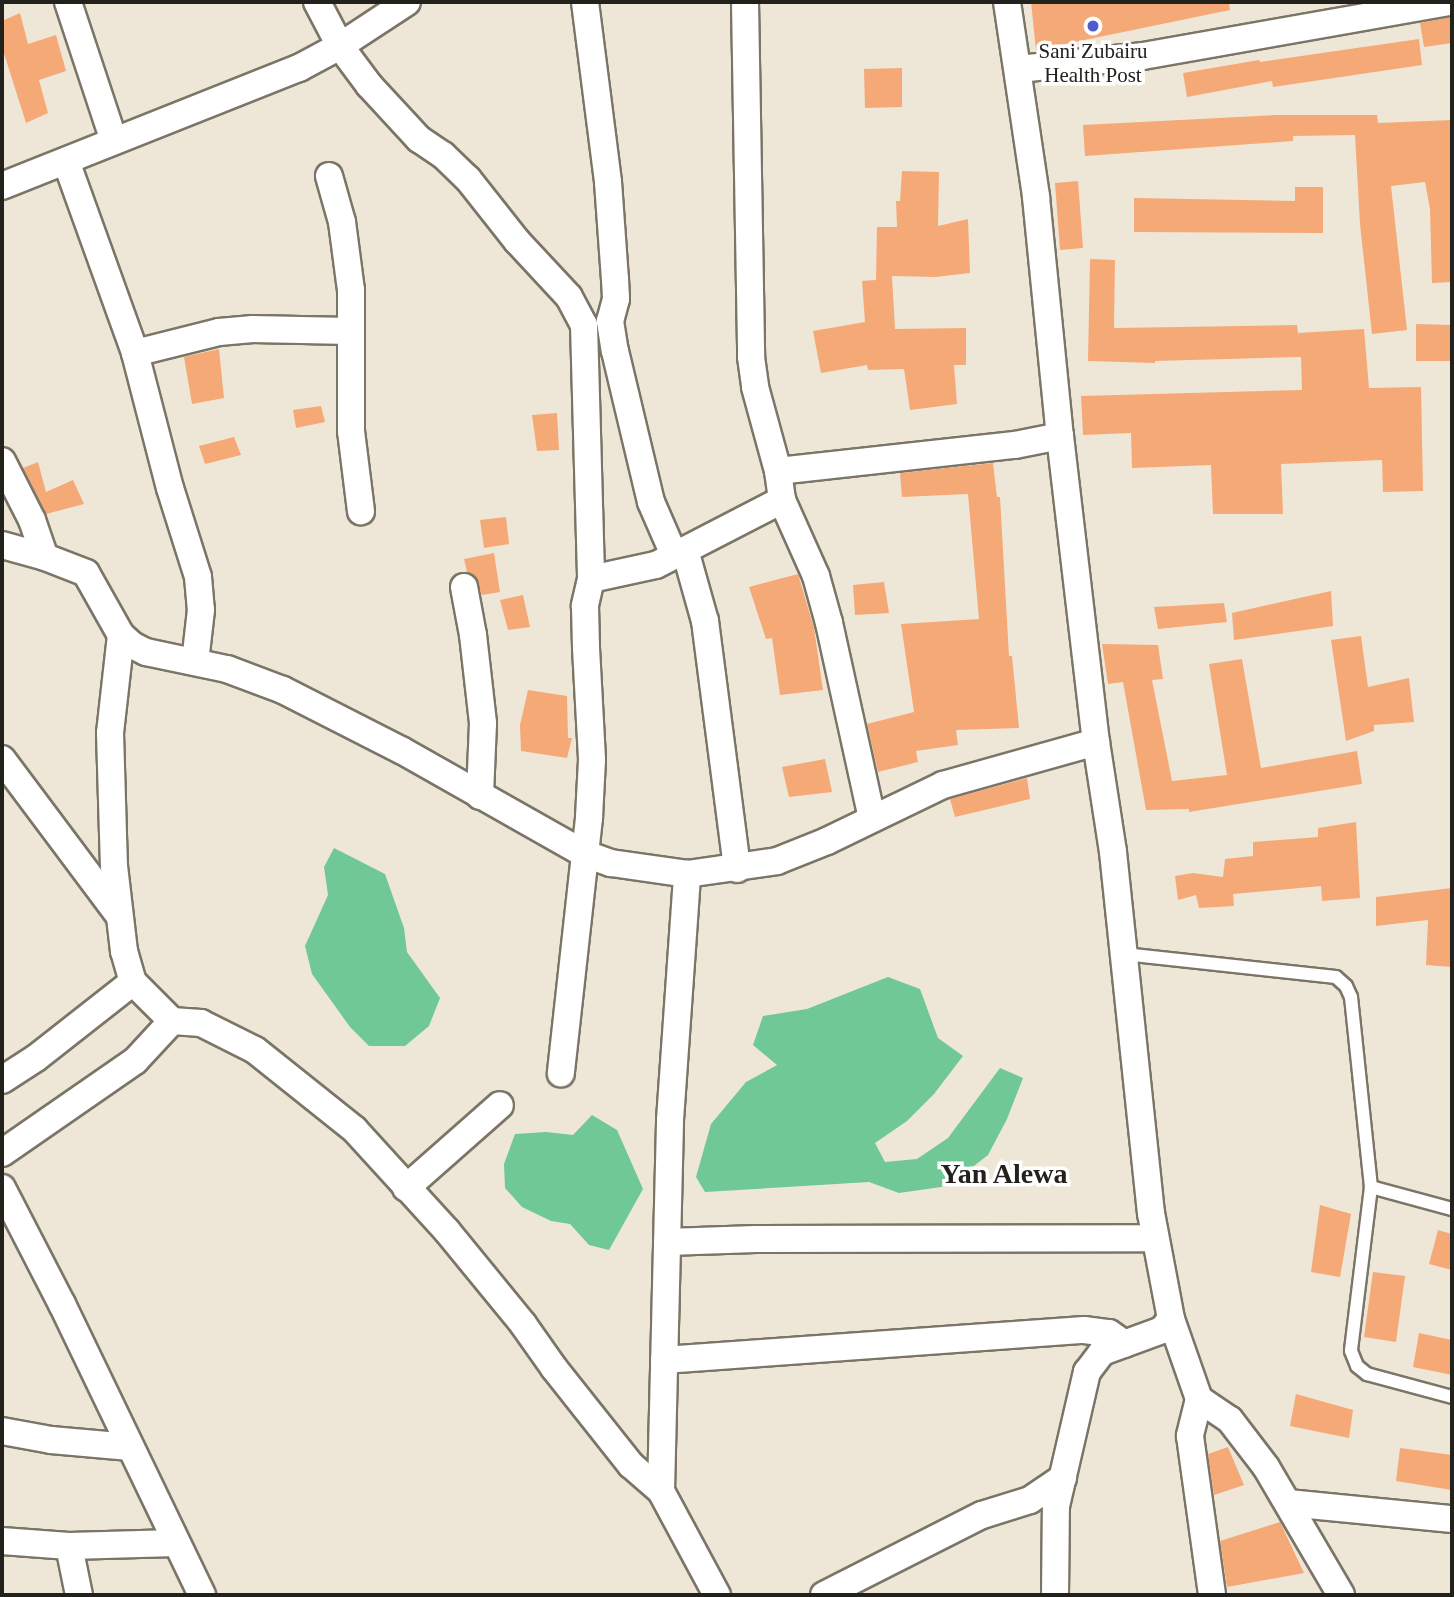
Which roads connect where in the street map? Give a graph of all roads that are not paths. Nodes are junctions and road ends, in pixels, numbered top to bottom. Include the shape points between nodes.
1 (68, 2) edge
2 (317, 2) edge
3 (407, 2) edge
4 (585, 2) edge
5 (745, 2) edge
6 (1007, 2) edge
7 (1450, 2) edge
8 (340, 46) junction
9 (1019, 69) junction
10 (114, 141) junction
11 (66, 161) junction
12 (329, 176) dead end
13 (2, 186) edge
14 (597, 323) junction
15 (349, 331) junction
16 (135, 353) junction
17 (1060, 436) junction
18 (2, 461) edge
19 (778, 471) junction
20 (782, 500) junction
21 (361, 511) dead end
22 (2, 545) edge
23 (680, 552) junction
24 (45, 556) junction
25 (591, 579) junction
26 (464, 587) dead end
27 (121, 635) junction
28 (195, 662) junction
29 (1096, 742) junction
30 (2, 759) edge
31 (480, 796) junction
32 (872, 818) junction
33 (583, 853) junction
34 (737, 869) junction
35 (687, 874) junction
36 (118, 915) junction
37 (1124, 954) junction
38 (133, 982) junction
39 (172, 1021) junction
40 (561, 1073) dead end
41 (2, 1080) edge
42 (500, 1105) dead end
43 (2, 1153) edge
44 (1371, 1187) junction
45 (2, 1188) edge
46 (406, 1188) junction
47 (1452, 1209) edge
48 (1155, 1238) junction
49 (667, 1242) junction
50 (1171, 1319) junction
51 (1125, 1344) junction
52 (664, 1360) junction
53 (1452, 1396) edge
54 (1199, 1399) junction
55 (2, 1431) edge
56 (130, 1447) junction
57 (1063, 1478) junction
58 (661, 1492) junction
59 (1288, 1503) junction
60 (1452, 1519) edge
61 (2, 1541) edge
62 (176, 1544) junction
63 (69, 1546) junction
64 (873, 1583) edge
65 (79, 1595) edge
66 (202, 1595) edge
67 (717, 1595) edge
68 (824, 1595) edge
69 (1055, 1595) edge
70 (1212, 1595) edge
71 (1341, 1595) edge

1 - 10 street
2 - 8 street
3 - 8 street
4 - 14 street via 608,182 616,299
5 - 19 street via 751,357
6 - 9 street
7 - 9 street via 1143,56
8 - 10 street via 262,84
8 - 14 street via 419,139 468,179 517,241
9 - 17 street
10 - 11 street
11 - 13 street
11 - 16 street
12 - 15 street via 342,222 351,290
14 - 23 street via 652,502
14 - 25 street
15 - 16 street via 219,332
15 - 21 street via 351,431
16 - 28 street via 198,577 201,610
17 - 19 street
17 - 29 street
18 - 24 street via 33,520
19 - 20 street
20 - 23 street
20 - 32 street via 816,576
22 - 24 street
23 - 25 street via 656,565
23 - 34 street via 705,621
24 - 27 street via 86,573
25 - 33 street via 585,606 592,760
26 - 31 street via 483,723
27 - 28 street via 146,652
27 - 36 street via 110,733
28 - 31 street via 283,690
29 - 32 street via 943,785
29 - 37 street
30 - 36 street
31 - 33 street
32 - 34 street via 802,852
33 - 35 street via 611,863
33 - 40 street
34 - 35 street
35 - 49 street via 673,1057
36 - 38 street
37 - 44 lane via 1336,977 1346,985
37 - 48 street
38 - 39 street
38 - 41 street
39 - 43 street via 135,1061
39 - 46 street via 201,1023 255,1049 355,1129
42 - 46 street
44 - 47 lane
44 - 53 lane via 1351,1351 1357,1366 1367,1374
45 - 56 street
46 - 58 street via 523,1324 631,1465
48 - 49 street
48 - 50 street
49 - 52 street
50 - 51 street via 1162,1330
50 - 54 street
51 - 52 street via 1109,1334 1084,1330
51 - 57 street via 1102,1352 1087,1372
52 - 58 street
54 - 59 street via 1230,1420
54 - 70 street via 1190,1436
55 - 56 street
56 - 62 street
57 - 64 street via 1030,1500 982,1515
57 - 69 street via 1055,1520
58 - 67 street
59 - 60 street
59 - 71 street
61 - 63 street
62 - 63 street
62 - 66 street
63 - 65 street
64 - 68 street

